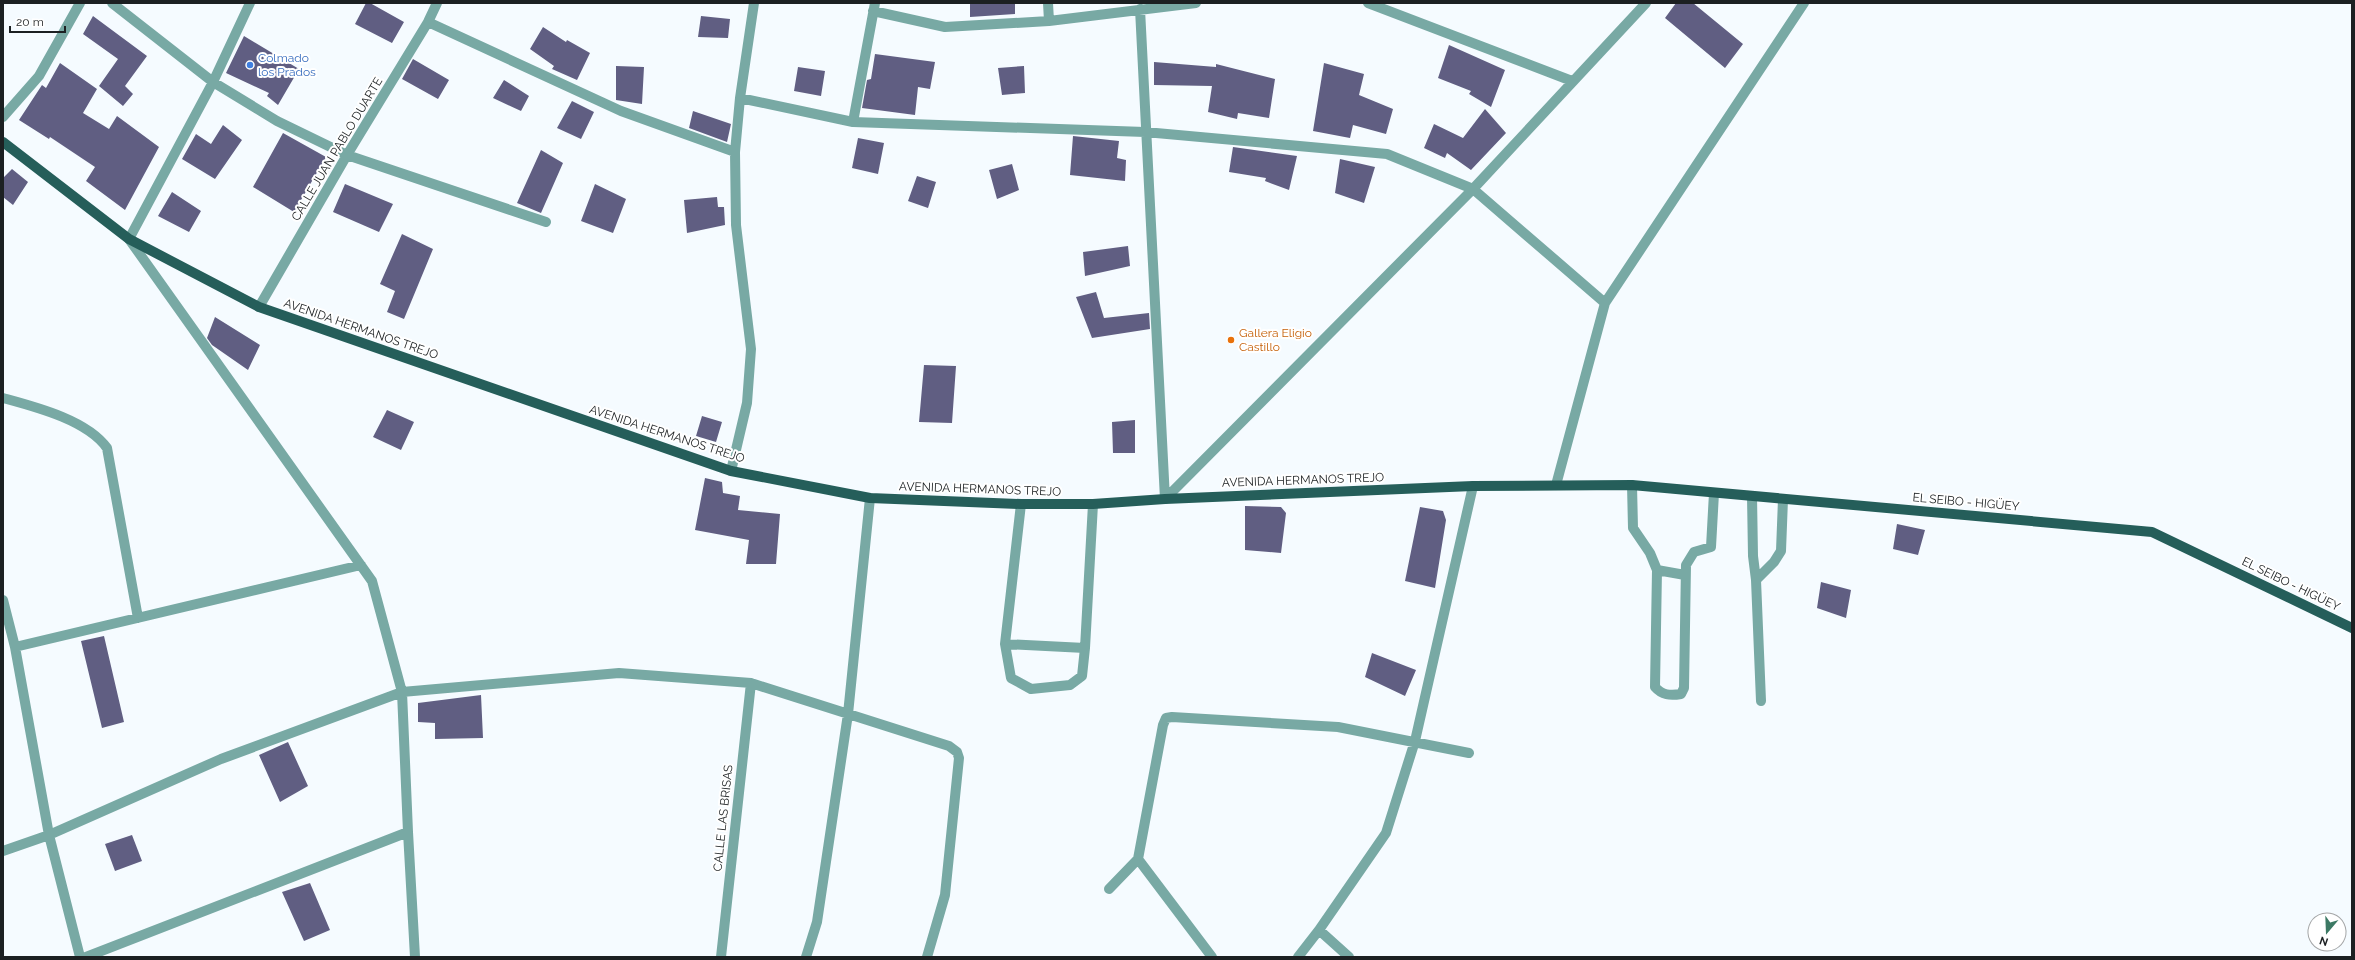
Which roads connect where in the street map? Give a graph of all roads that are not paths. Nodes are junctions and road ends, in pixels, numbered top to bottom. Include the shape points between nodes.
1 (80, 3) edge
2 (112, 3) edge
3 (250, 3) edge
4 (437, 3) edge
5 (754, 3) edge
6 (1048, 3) edge
7 (1196, 3) edge
8 (1368, 3) edge
9 (1646, 3) edge
10 (1804, 3) edge
11 (874, 7) edge
12 (1140, 9) junction
13 (1049, 21) junction
14 (428, 22) junction
15 (1572, 81) junction
16 (213, 82) junction
17 (740, 98) junction
18 (3, 117) edge
19 (853, 122) junction
20 (1145, 132) junction
21 (3, 142) edge
22 (735, 152) junction
23 (347, 156) junction
24 (1473, 189) junction
25 (546, 222) dead end
26 (129, 239) junction
27 (1606, 303) junction
28 (259, 307) junction
29 (3, 398) edge
30 (732, 471) junction
31 (1632, 485) junction
32 (1473, 486) junction
33 (1556, 486) junction
34 (1714, 493) junction
35 (1752, 496) junction
36 (870, 498) junction
37 (1165, 499) junction
38 (1783, 499) junction
39 (1021, 504) junction
40 (1093, 504) junction
41 (361, 565) junction
42 (1657, 570) junction
43 (1685, 575) junction
44 (1756, 580) junction
45 (3, 600) edge
46 (138, 618) junction
47 (2352, 628) edge
48 (1005, 644) junction
49 (15, 647) junction
50 (1085, 648) junction
51 (751, 683) junction
52 (402, 692) junction
53 (1761, 701) dead end
54 (848, 714) junction
55 (1416, 742) junction
56 (1469, 752) dead end
57 (408, 832) junction
58 (49, 834) junction
59 (3, 851) edge
60 (1138, 859) junction
61 (1109, 889) dead end
62 (1319, 930) junction
63 (80, 957) edge
64 (86, 957) edge
65 (416, 957) edge
66 (721, 957) edge
67 (806, 957) edge
68 (927, 957) edge
69 (1212, 957) edge
70 (1298, 957) edge
71 (1349, 957) edge

1 - 18 street via 39,76
2 - 16 street
3 - 16 street
4 - 14 street, CALLE JUAN PABLO DUARTE
5 - 17 street
6 - 13 street
7 - 12 street
8 - 15 street
9 - 15 street
10 - 27 street
11 - 13 street via 945,27
11 - 19 street
12 - 13 street
12 - 20 street
14 - 22 street via 621,111
14 - 23 street, CALLE JUAN PABLO DUARTE
15 - 24 street
16 - 23 street via 278,121
16 - 26 street
17 - 19 street
17 - 22 street
19 - 20 street
20 - 24 street via 1386,154
20 - 37 street
21 - 26 main road, AVENIDA HERMANOS TREJO
22 - 30 street via 736,225 751,349 747,403
23 - 25 street
23 - 28 street, CALLE JUAN PABLO DUARTE
24 - 27 street
24 - 37 street
26 - 28 main road, AVENIDA HERMANOS TREJO
26 - 41 street
27 - 33 street
28 - 30 main road, AVENIDA HERMANOS TREJO
29 - 46 street via 32,406 88,430 100,438 107,448
30 - 36 main road, AVENIDA HERMANOS TREJO
31 - 33 main road, EL SEIBO - HIGÜEY
31 - 34 main road, EL SEIBO - HIGÜEY
31 - 42 street via 1633,528 1650,553
32 - 33 main road, AVENIDA HERMANOS TREJO
32 - 37 main road, AVENIDA HERMANOS TREJO
32 - 55 street
34 - 35 main road, EL SEIBO - HIGÜEY
34 - 43 street via 1711,547 1694,552 1686,565
35 - 38 main road, EL SEIBO - HIGÜEY
35 - 44 street
36 - 39 main road, AVENIDA HERMANOS TREJO
36 - 54 street
37 - 40 main road, AVENIDA HERMANOS TREJO
38 - 44 street via 1781,551
38 - 47 main road, EL SEIBO - HIGÜEY via 2152,532
39 - 40 main road, AVENIDA HERMANOS TREJO
39 - 48 street
40 - 50 street
41 - 46 street
41 - 52 street via 372,581
42 - 43 street
42 - 43 street via 1655,687 1660,693 1672,696 1681,694 1684,688
44 - 53 street
45 - 49 street
46 - 49 street
48 - 50 street
48 - 50 street via 1011,678 1031,689 1070,685 1082,676
49 - 58 street
51 - 52 street via 619,672
51 - 54 street
51 - 66 street, CALLE LAS BRISAS
52 - 57 street
52 - 58 street via 221,759
54 - 67 street via 817,922
54 - 68 street via 949,746 957,752 959,758 945,895
55 - 56 street
55 - 60 street via 1338,727 1166,718
55 - 62 street via 1386,833
57 - 64 street
57 - 65 street
58 - 59 street
58 - 63 street
60 - 61 street
60 - 69 street
62 - 70 street
62 - 71 street

